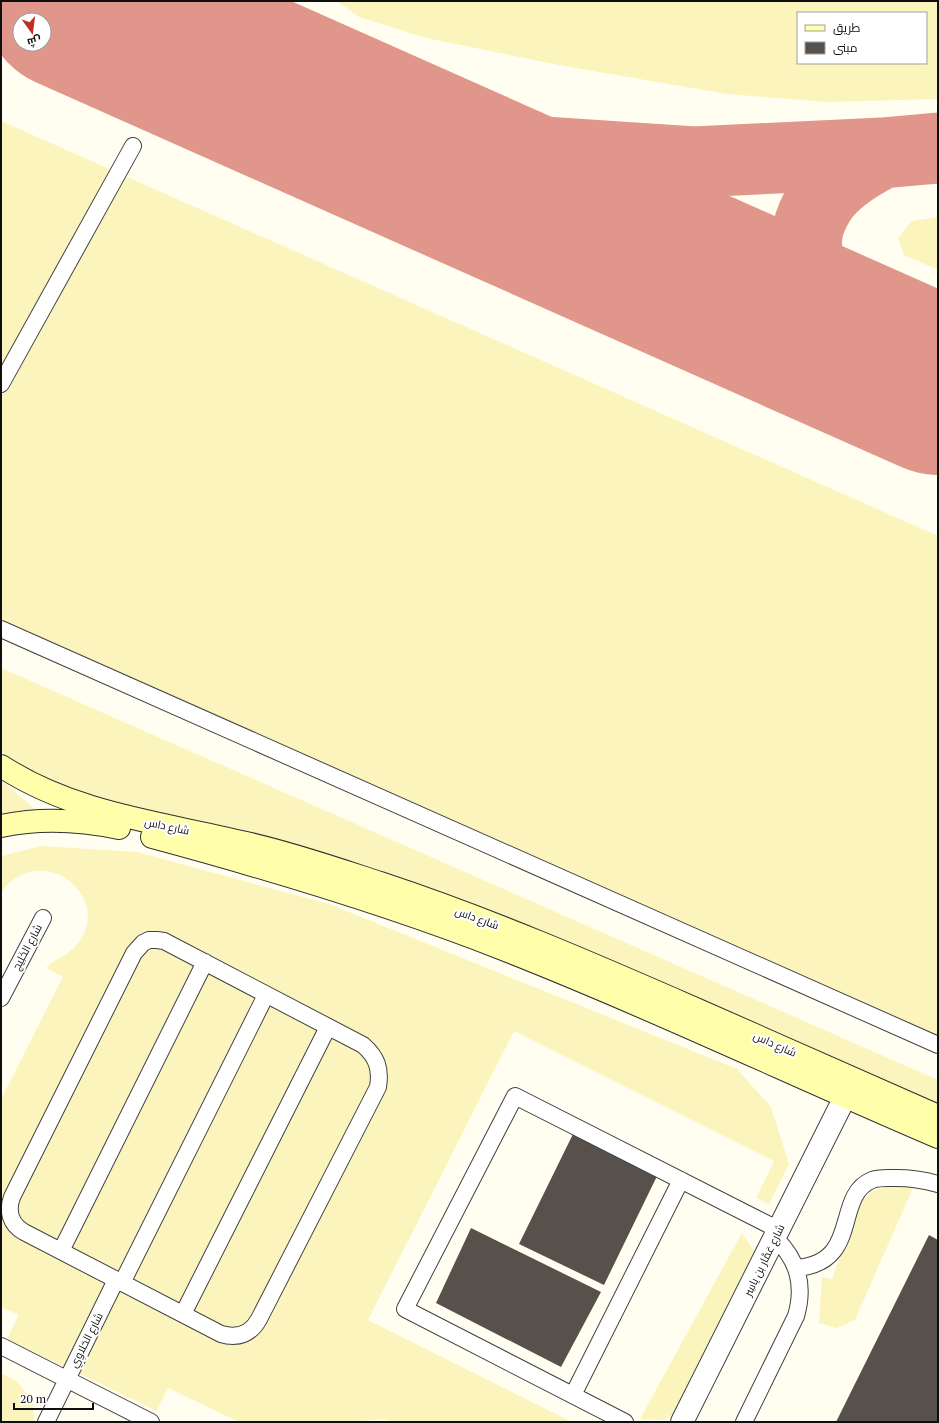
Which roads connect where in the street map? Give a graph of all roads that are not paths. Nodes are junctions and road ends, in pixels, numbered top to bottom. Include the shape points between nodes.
1 (133, 146) dead end
2 (1, 384) edge
3 (1, 629) edge
4 (1, 766) edge
5 (1, 826) edge
6 (42, 918) dead end
7 (204, 962) junction
8 (266, 995) junction
9 (1, 998) edge
10 (328, 1027) junction
11 (938, 1045) edge
12 (845, 1097) junction
13 (938, 1116) edge
14 (938, 1137) edge
15 (681, 1180) junction
16 (938, 1184) edge
17 (777, 1234) junction
18 (61, 1251) junction
19 (796, 1268) junction
20 (119, 1282) junction
21 (183, 1314) junction
22 (1, 1346) edge
23 (66, 1379) junction
24 (573, 1395) junction
25 (46, 1422) edge
26 (151, 1422) edge
27 (625, 1422) edge
28 (682, 1422) edge
29 (744, 1422) edge

1 - 2 lane
3 - 11 lane
4 - 13 street, شارع داس via 34,785 96,810 251,844 338,869 502,927
5 - 12 street, شارع داس via 71,821 103,825 334,889 501,948 570,976
6 - 9 lane, شارع الخَلِيج
7 - 8 lane
7 - 18 lane
7 - 18 lane via 164,941 149,940 138,948 12,1197 9,1210 18,1229
8 - 10 lane
8 - 20 lane, شارع الحَلاوِي
10 - 21 lane
10 - 21 lane via 363,1045 371,1052 380,1070 378,1087 255,1326 242,1335 228,1336
12 - 14 street, شارع داس
12 - 17 street, شارع عَمَّار بن ياسِر
15 - 17 lane
15 - 24 lane
15 - 24 lane via 515,1096 405,1309
16 - 19 lane via 911,1178 871,1180 854,1198 841,1236 832,1253 816,1264
17 - 19 lane
17 - 28 street, شارع عَمَّار بن ياسِر
18 - 20 lane
19 - 29 lane via 800,1292 796,1316
20 - 21 lane
20 - 23 lane, شارع الحَلاوِي
22 - 23 lane
23 - 25 lane, شارع الحَلاوِي
23 - 26 lane
24 - 27 lane

